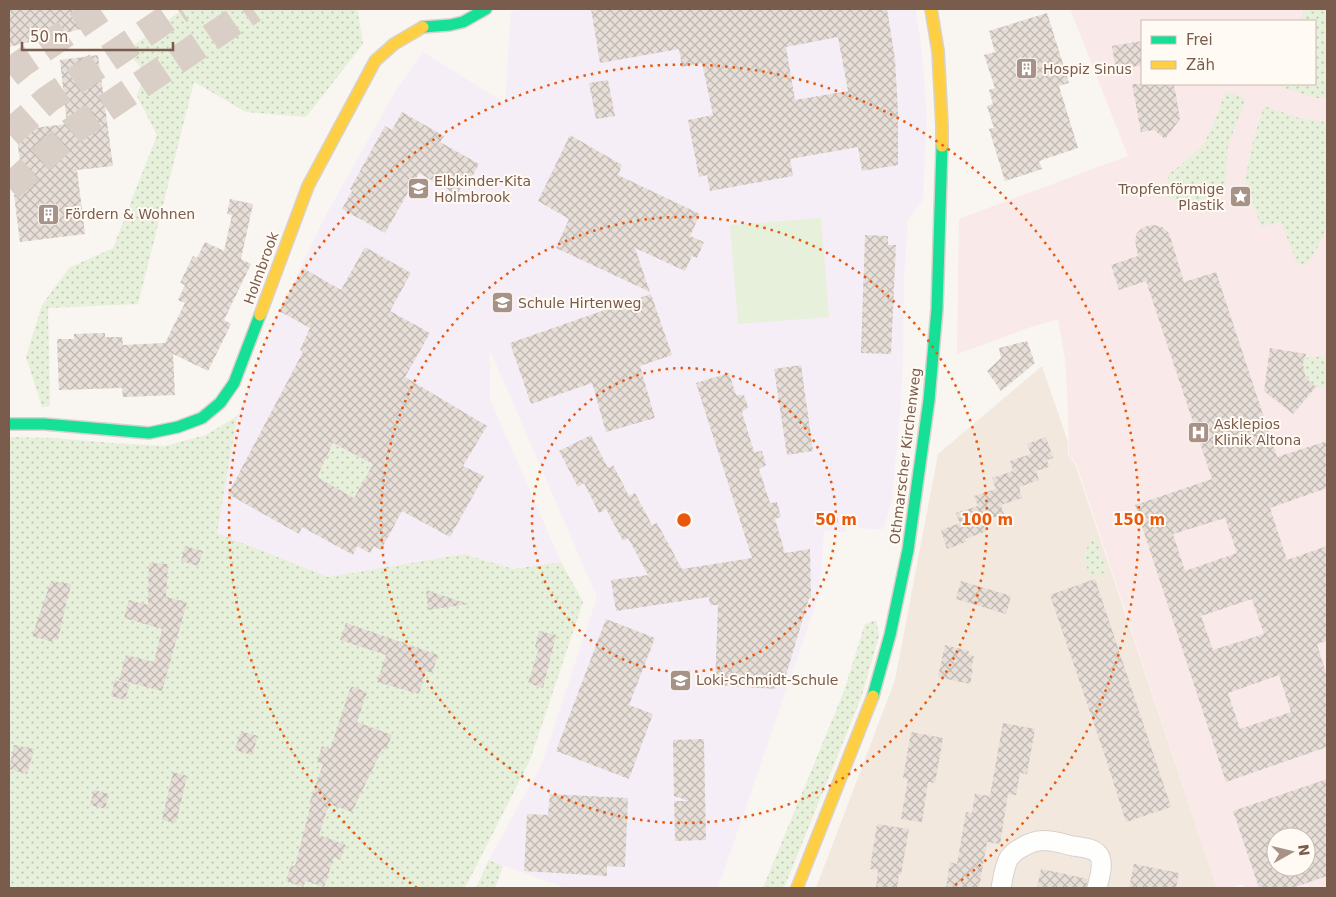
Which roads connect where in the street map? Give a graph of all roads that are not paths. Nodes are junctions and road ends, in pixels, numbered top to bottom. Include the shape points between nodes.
1 (486, 9) edge
2 (931, 9) edge
3 (9, 424) edge
4 (797, 888) edge
5 (1002, 888) edge
6 (1098, 888) edge

1 - 3 street, Holmbrook via 463,22 424,28 394,44 374,61 308,186 234,383 220,403 202,418 178,427 149,432
2 - 4 street, Othmarscher Kirchenweg via 938,51 942,125 936,308 929,400 908,550 872,701
5 - 6 street via 1010,857 1028,843 1038,840 1098,853 1101,868

